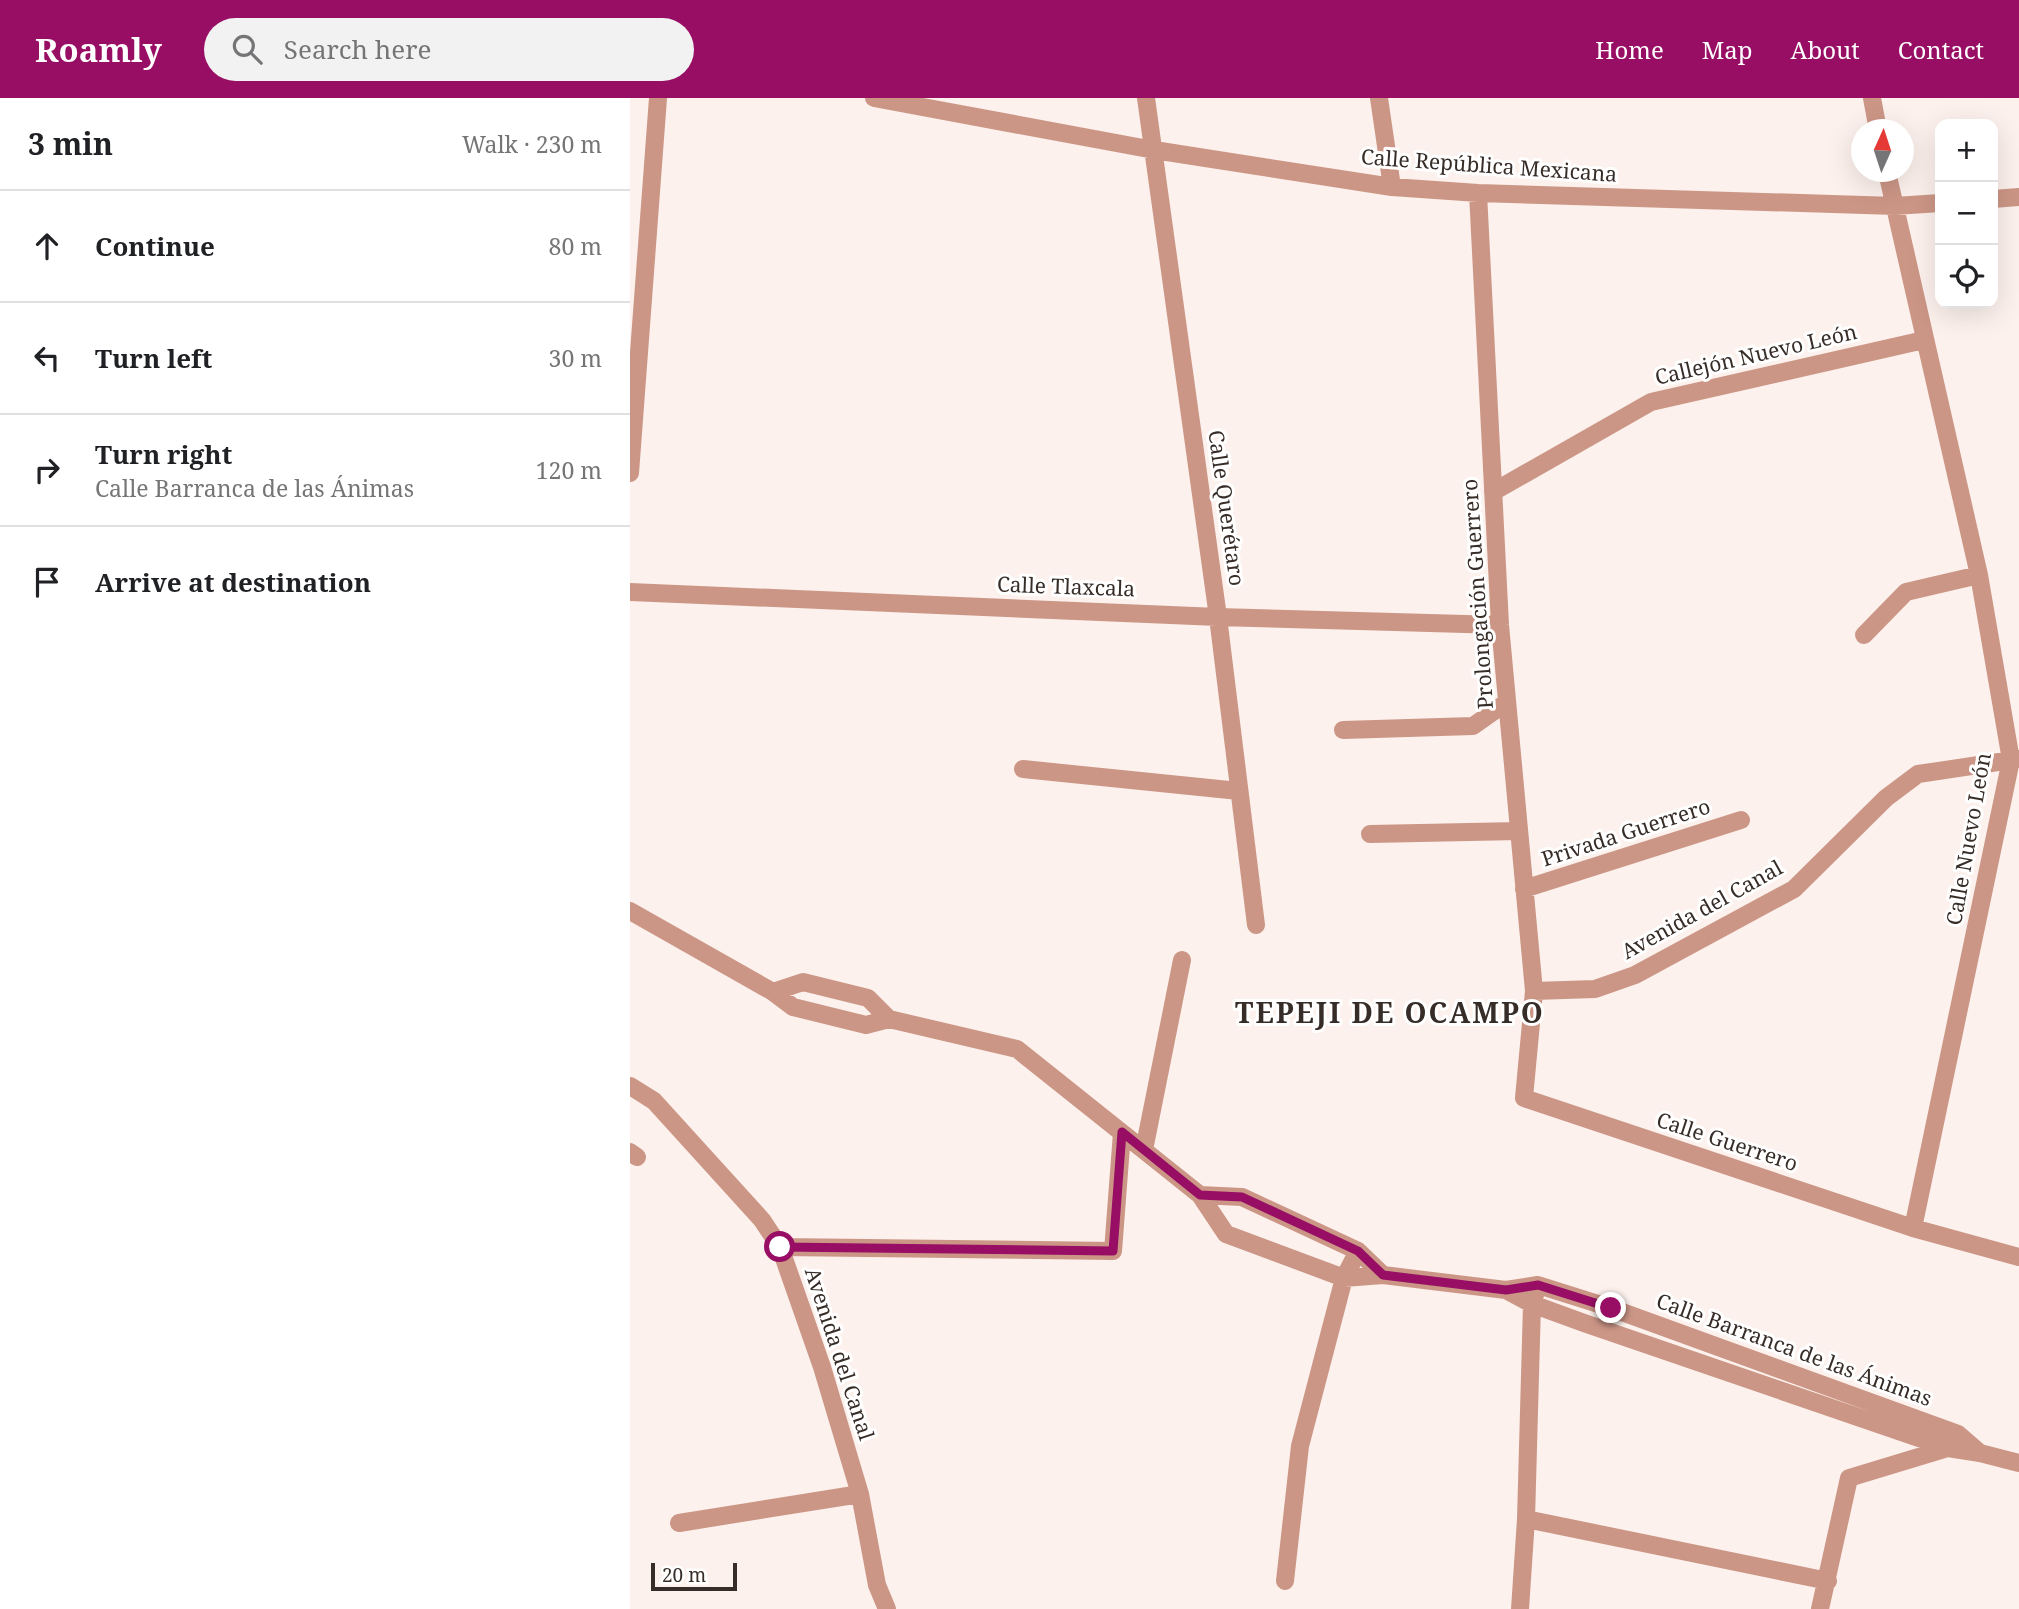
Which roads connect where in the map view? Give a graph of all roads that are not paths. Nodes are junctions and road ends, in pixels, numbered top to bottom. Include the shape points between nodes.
1 (658, 98) edge
2 (874, 98) edge
3 (1146, 98) edge
4 (1378, 98) edge
5 (1872, 98) edge
6 (1876, 119) edge
7 (1154, 150) junction
8 (1889, 182) edge
9 (1392, 187) junction
10 (1478, 193) junction
11 (2019, 197) edge
12 (1998, 199) edge
13 (1935, 203) edge
14 (1895, 206) junction
15 (1924, 340) junction
16 (630, 473) edge
17 (1493, 492) junction
18 (1979, 575) junction
19 (630, 592) edge
20 (1218, 617) junction
21 (1500, 625) junction
22 (1864, 635) dead end
23 (1507, 702) junction
24 (1343, 730) dead end
25 (2015, 759) edge
26 (1023, 769) dead end
27 (1239, 791) junction
28 (1741, 820) dead end
29 (1519, 831) junction
30 (1370, 834) dead end
31 (1524, 889) junction
32 (630, 911) edge
33 (1256, 925) dead end
34 (1182, 960) dead end
35 (1534, 991) junction
36 (773, 992) junction
37 (889, 1019) junction
38 (630, 1086) edge
39 (1122, 1132) junction
40 (1143, 1150) junction
41 (1200, 1195) junction
42 (1913, 1228) junction
43 (780, 1247) junction
44 (1358, 1251) junction
45 (2019, 1256) edge
46 (1383, 1275) junction
47 (1344, 1278) junction
48 (1538, 1285) junction
49 (1506, 1290) junction
50 (1532, 1304) junction
51 (1701, 1340) junction
52 (1694, 1360) junction
53 (1953, 1441) junction
54 (2019, 1463) edge
55 (860, 1494) junction
56 (1526, 1519) junction
57 (679, 1523) dead end
58 (1285, 1581) dead end
59 (1828, 1581) junction
60 (887, 1609) edge
61 (1520, 1609) edge
62 (1820, 1609) edge

1 - 16 street
2 - 7 street, Calle República Mexicana
3 - 7 street, Calle Querétaro
4 - 9 street
5 - 6 street
7 - 9 street, Calle República Mexicana
7 - 20 street, Calle Querétaro
8 - 14 street, Calle Nuevo León
9 - 10 street, Calle República Mexicana
10 - 14 street, Calle República Mexicana
10 - 17 street, Prolongación Guerrero
11 - 12 street
13 - 14 street, Calle República Mexicana
14 - 15 street, Calle Nuevo León
15 - 17 street, Callejón Nuevo León via 1651,402
15 - 18 street, Calle Nuevo León
17 - 21 street, Prolongación Guerrero
18 - 22 street via 1906,592
18 - 25 street, Calle Nuevo León
19 - 20 street, Calle Tlaxcala
20 - 21 street, Calle Tlaxcala
20 - 27 street, Calle Querétaro
21 - 23 street, Prolongación Guerrero
23 - 24 street via 1474,726
23 - 29 street, Prolongación Guerrero
25 - 35 street, Avenida del Canal via 1917,774 1794,889 1635,975 1595,989
25 - 42 street, Calle Nuevo León
26 - 27 street
27 - 33 street, Calle Querétaro
28 - 31 street, Privada Guerrero
29 - 30 street
29 - 31 street, Prolongación Guerrero
31 - 35 street, Prolongación Guerrero
32 - 36 street, Calle Barranca de las Ánimas
34 - 40 street
35 - 42 street, Calle Guerrero via 1524,1098
36 - 37 street, Calle Barranca de las Ánimas via 793,1007 866,1025
36 - 37 street, Calle Barranca de las Ánimas via 803,982 829,988 868,998
37 - 39 street, Calle Barranca de las Ánimas via 1017,1049
38 - 43 street, Avenida del Canal via 654,1101 762,1220
39 - 40 street, Calle Barranca de las Ánimas
39 - 43 street via 1113,1251
40 - 41 street, Calle Barranca de las Ánimas
41 - 44 street via 1242,1197
41 - 47 street, Calle Barranca de las Ánimas via 1226,1234
42 - 45 street, Calle Guerrero
43 - 55 street, Avenida del Canal
44 - 46 street
44 - 47 street
46 - 47 street, Calle Barranca de las Ánimas
46 - 49 street, Calle Barranca de las Ánimas
47 - 58 street via 1300,1446
48 - 49 street, Calle Barranca de las Ánimas
48 - 50 street
48 - 51 street, Calle Barranca de las Ánimas
49 - 50 street, Calle Barranca de las Ánimas
50 - 52 street, Calle Barranca de las Ánimas
50 - 56 street
51 - 52 street
51 - 53 street, Calle Barranca de las Ánimas
52 - 53 street, Calle Barranca de las Ánimas
53 - 54 street, Calle Barranca de las Ánimas
53 - 59 street via 1849,1478
55 - 57 street
55 - 60 street, Avenida del Canal via 877,1585
56 - 59 street
56 - 61 street
59 - 62 street

